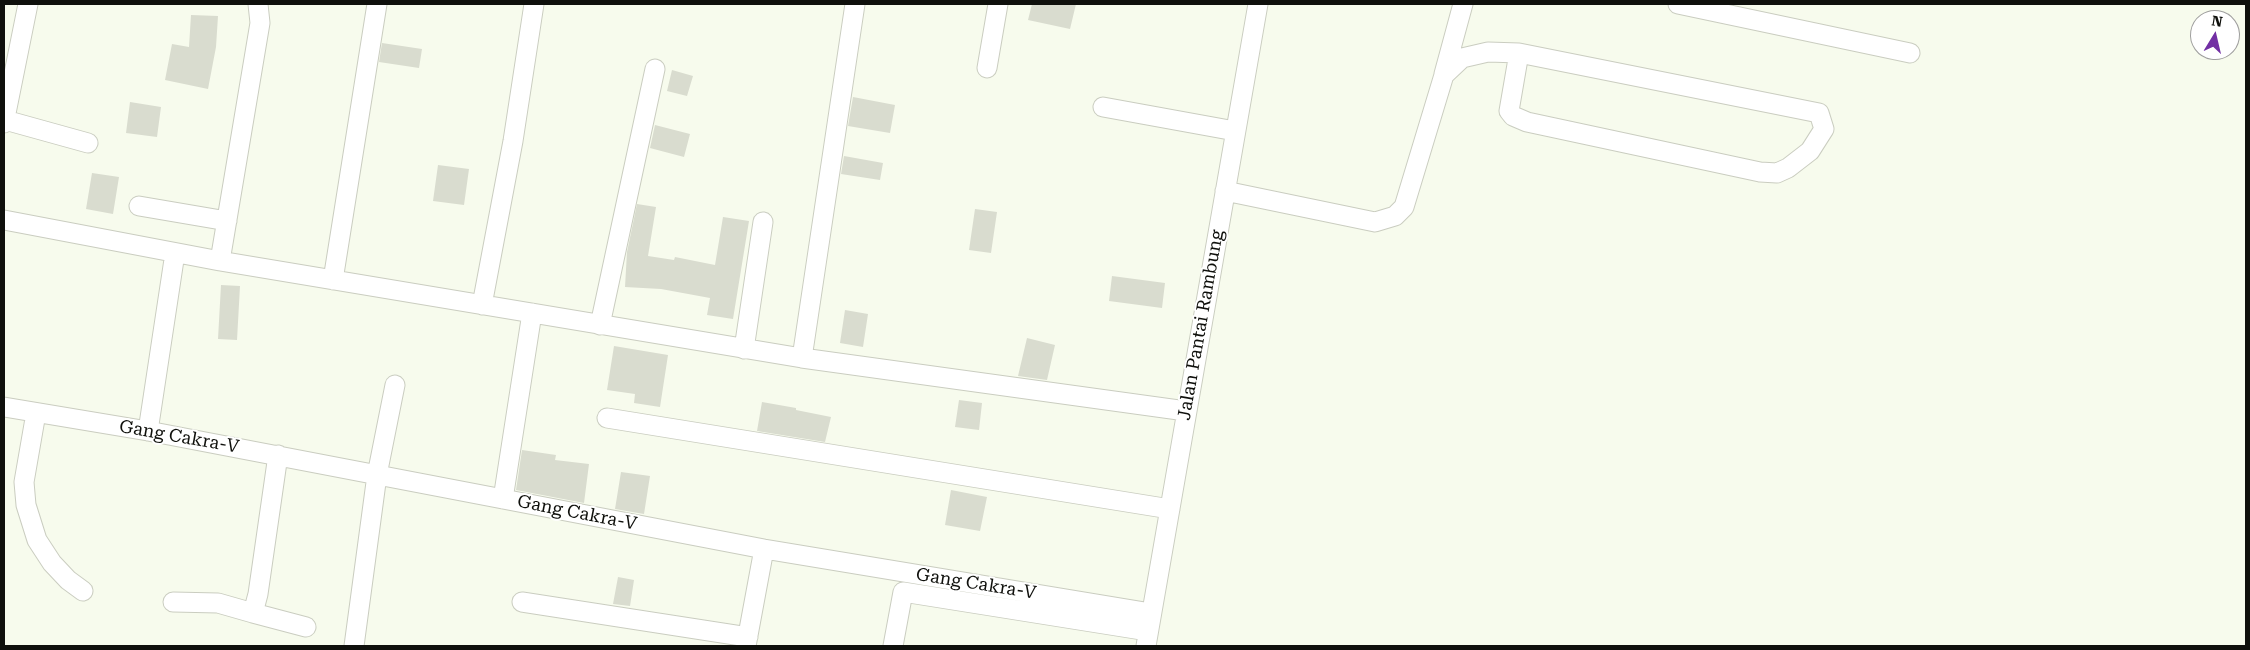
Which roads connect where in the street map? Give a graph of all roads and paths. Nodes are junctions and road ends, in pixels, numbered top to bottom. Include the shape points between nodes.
1 (28, 4) edge
2 (258, 4) edge
3 (377, 4) edge
4 (534, 4) edge
5 (855, 4) edge
6 (998, 4) edge
7 (1258, 4) edge
8 (1463, 4) edge
9 (1678, 4) edge
10 (1910, 52) dead end
11 (1519, 53) junction
12 (987, 68) dead end
13 (655, 69) dead end
14 (1444, 76) junction
15 (1102, 106) dead end
16 (4, 121) edge
17 (1235, 130) junction
18 (88, 143) dead end
19 (1224, 191) junction
20 (139, 206) dead end
21 (4, 220) edge
22 (227, 221) junction
23 (763, 222) dead end
24 (175, 253) junction
25 (220, 261) junction
26 (333, 280) junction
27 (482, 305) junction
28 (532, 313) junction
29 (600, 324) junction
30 (744, 349) junction
31 (802, 358) junction
32 (395, 384) dead end
33 (4, 407) edge
34 (36, 412) junction
35 (1186, 412) junction
36 (607, 418) dead end
37 (148, 431) junction
38 (278, 455) junction
39 (377, 475) junction
40 (503, 499) junction
41 (1170, 509) junction
42 (764, 549) junction
43 (83, 591) dead end
44 (173, 602) dead end
45 (522, 602) dead end
46 (253, 613) junction
47 (1151, 613) junction
48 (306, 627) dead end
49 (1147, 639) edge
50 (747, 642) edge
51 (354, 646) edge
52 (893, 646) edge

1 - 16 street
2 - 22 street via 260,23
3 - 26 street
4 - 27 street via 513,141
5 - 31 street
6 - 12 street
7 - 17 street, Jalan Pantai Rambung
8 - 14 street
9 - 10 street
11 - 11 street via 1509,111 1527,122 1777,173 1810,151 1824,129 1819,113
11 - 14 street via 1488,52 1462,58
13 - 29 street
14 - 19 street via 1404,207 1395,216 1375,222
15 - 17 street
16 - 18 street
17 - 19 street, Jalan Pantai Rambung
19 - 35 street, Jalan Pantai Rambung
20 - 22 street
21 - 24 street
22 - 25 street
23 - 30 street
24 - 25 street
24 - 37 street
25 - 26 street
26 - 27 street
27 - 28 street
28 - 29 street
28 - 40 street
29 - 30 street
30 - 31 street
31 - 35 street
32 - 39 street
33 - 34 street, Gang Cakra-V
34 - 37 street, Gang Cakra-V
34 - 43 street via 24,482 26,505 37,540 52,563
35 - 41 street, Jalan Pantai Rambung
36 - 41 street
37 - 38 street, Gang Cakra-V
38 - 39 street, Gang Cakra-V
38 - 46 street
39 - 40 street, Gang Cakra-V
39 - 51 street
40 - 42 street, Gang Cakra-V
41 - 47 street, Jalan Pantai Rambung
42 - 47 street, Gang Cakra-V
42 - 50 street
44 - 46 street via 218,603
45 - 50 street
46 - 48 street
47 - 49 street, Jalan Pantai Rambung
49 - 52 street via 903,592

